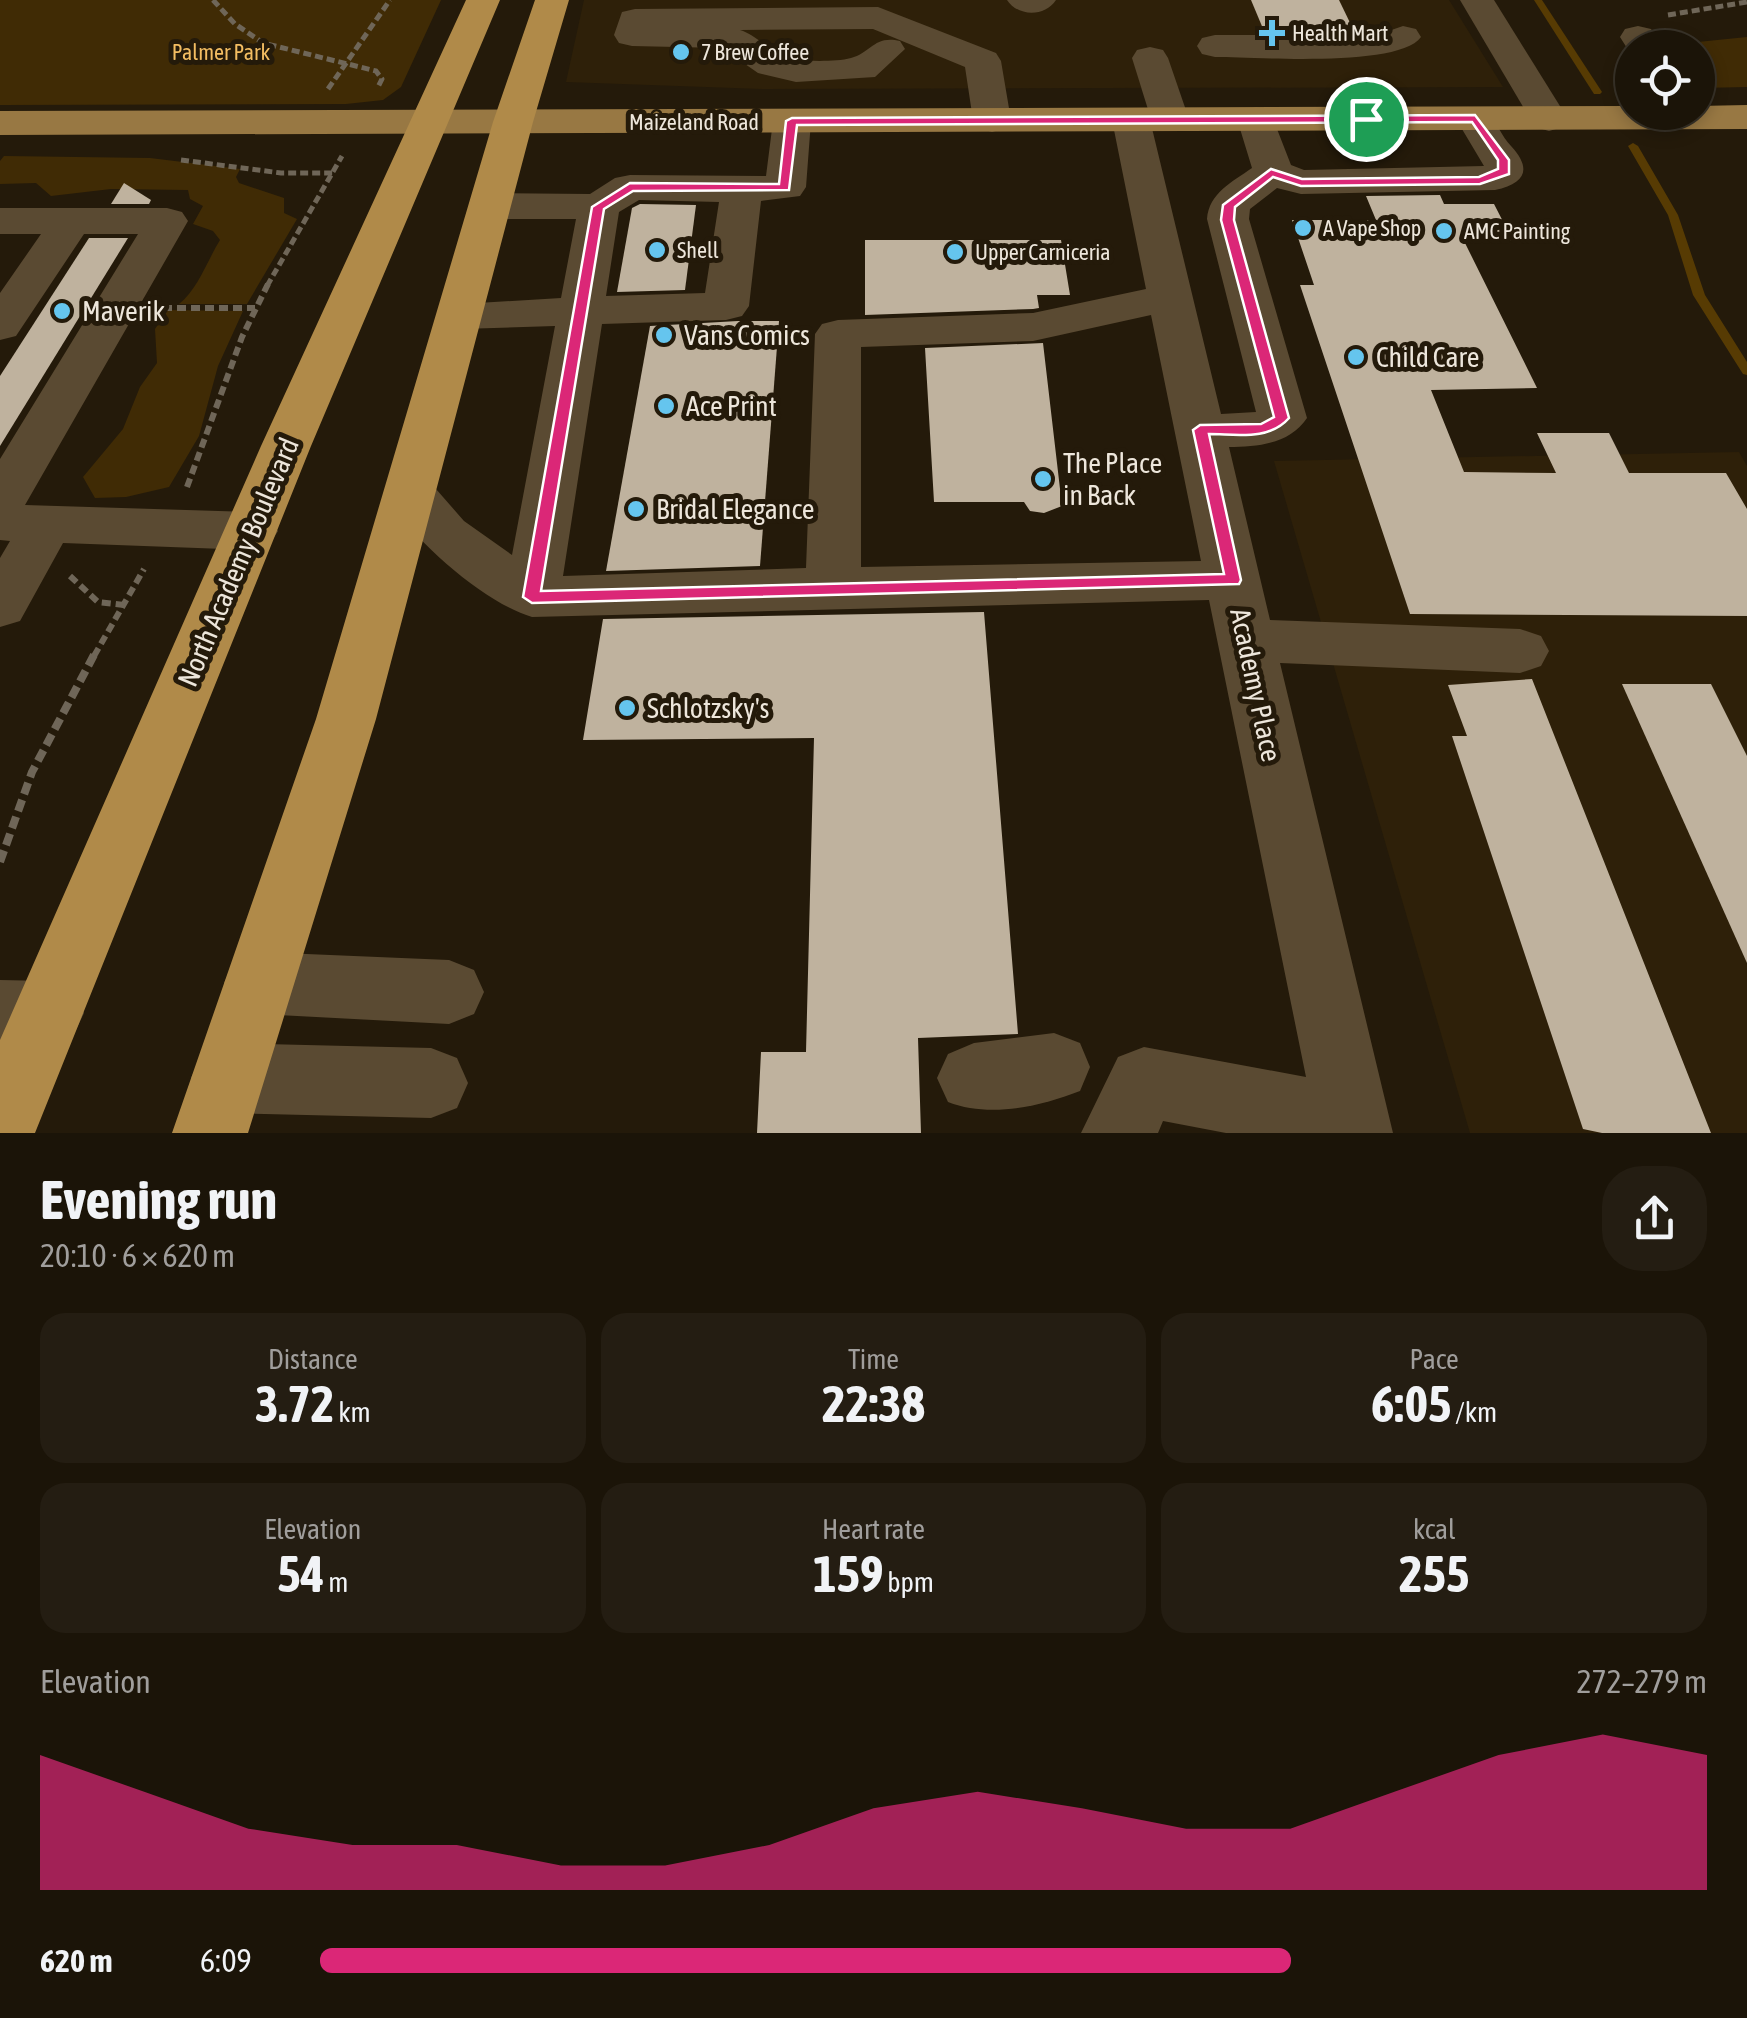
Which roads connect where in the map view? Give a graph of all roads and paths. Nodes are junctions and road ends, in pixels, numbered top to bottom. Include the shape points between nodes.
1 (213, 0) edge
2 (390, 0) edge
3 (483, 0) edge
4 (552, 0) edge
5 (1024, 0) edge
6 (1040, 0) edge
7 (1477, 0) edge
8 (1746, 2) edge
9 (1666, 15) dead end
10 (886, 35) junction
11 (1403, 37) dead end
12 (710, 44) dead end
13 (1215, 46) dead end
14 (1150, 58) dead end
15 (346, 64) junction
16 (382, 79) dead end
17 (1718, 114) edge
18 (1475, 118) junction
19 (1549, 118) junction
20 (1151, 119) junction
21 (1256, 119) junction
22 (992, 120) junction
23 (792, 121) junction
24 (514, 122) junction
25 (0, 123) edge
26 (429, 123) junction
27 (166, 158) dead end
28 (1271, 172) junction
29 (333, 174) dead end
30 (742, 190) junction
31 (491, 206) junction
32 (598, 207) junction
33 (1229, 210) junction
34 (1152, 211) junction
35 (0, 221) edge
36 (71, 221) junction
37 (1171, 298) junction
38 (146, 308) dead end
39 (256, 308) dead end
40 (584, 311) junction
41 (461, 315) junction
42 (0, 326) edge
43 (1200, 430) junction
44 (410, 493) junction
45 (22, 505) edge
46 (251, 531) junction
47 (1233, 580) junction
48 (833, 587) junction
49 (532, 597) junction
50 (124, 606) dead end
51 (0, 607) edge
52 (1247, 640) junction
53 (1520, 651) dead end
54 (259, 983) junction
55 (449, 992) dead end
56 (24, 1012) edge
57 (1054, 1067) dead end
58 (974, 1078) dead end
59 (431, 1083) dead end
60 (219, 1106) edge
61 (0, 1126) edge
62 (1354, 1128) edge
63 (1119, 1133) edge

1 - 15 path via 263,43
2 - 15 path
3 - 26 highway, North Academy Boulevard
4 - 24 highway
5 - 6 street
7 - 19 street
8 - 9 path
10 - 10 street via 862,69 796,71 771,65 726,36 640,33
10 - 12 street via 895,60 868,77 795,80 761,72 734,50
10 - 22 street via 983,61
11 - 13 street via 1382,46
14 - 20 street, Academy Place
15 - 16 path via 365,65
17 - 19 main road, Maizeland Road
18 - 19 main road, Maizeland Road
18 - 21 main road, Maizeland Road
18 - 28 street via 1504,160 1495,178 1301,182
20 - 21 main road, Maizeland Road
20 - 22 main road, Maizeland Road
20 - 34 street, Academy Place
21 - 28 street
22 - 23 main road, Maizeland Road
23 - 24 main road, Maizeland Road
23 - 30 street via 785,187
24 - 26 main road, Maizeland Road
24 - 31 highway
25 - 26 main road, Maizeland Road
26 - 46 highway, North Academy Boulevard
27 - 29 path
28 - 33 street
30 - 32 street via 630,187
30 - 40 street via 726,306
31 - 32 street
31 - 41 highway
32 - 40 street
33 - 34 street
33 - 43 street via 1282,418 1261,429
34 - 37 street, Academy Place
35 - 36 street
36 - 42 street
36 - 45 street via 167,221
37 - 43 street, Academy Place
37 - 48 street via 1033,327 838,334
38 - 39 path
40 - 41 street
40 - 49 street
41 - 44 highway
43 - 47 street, Academy Place
44 - 49 street via 445,534
44 - 54 highway via 346,719
45 - 46 street
45 - 50 path via 98,602
45 - 51 street
46 - 56 highway, North Academy Boulevard
47 - 48 street
47 - 52 street, Academy Place
48 - 49 street
52 - 53 street
52 - 62 street, Academy Place
54 - 55 street
54 - 60 highway
56 - 61 highway, North Academy Boulevard
57 - 58 street
59 - 60 street
62 - 63 street via 1144,1082

